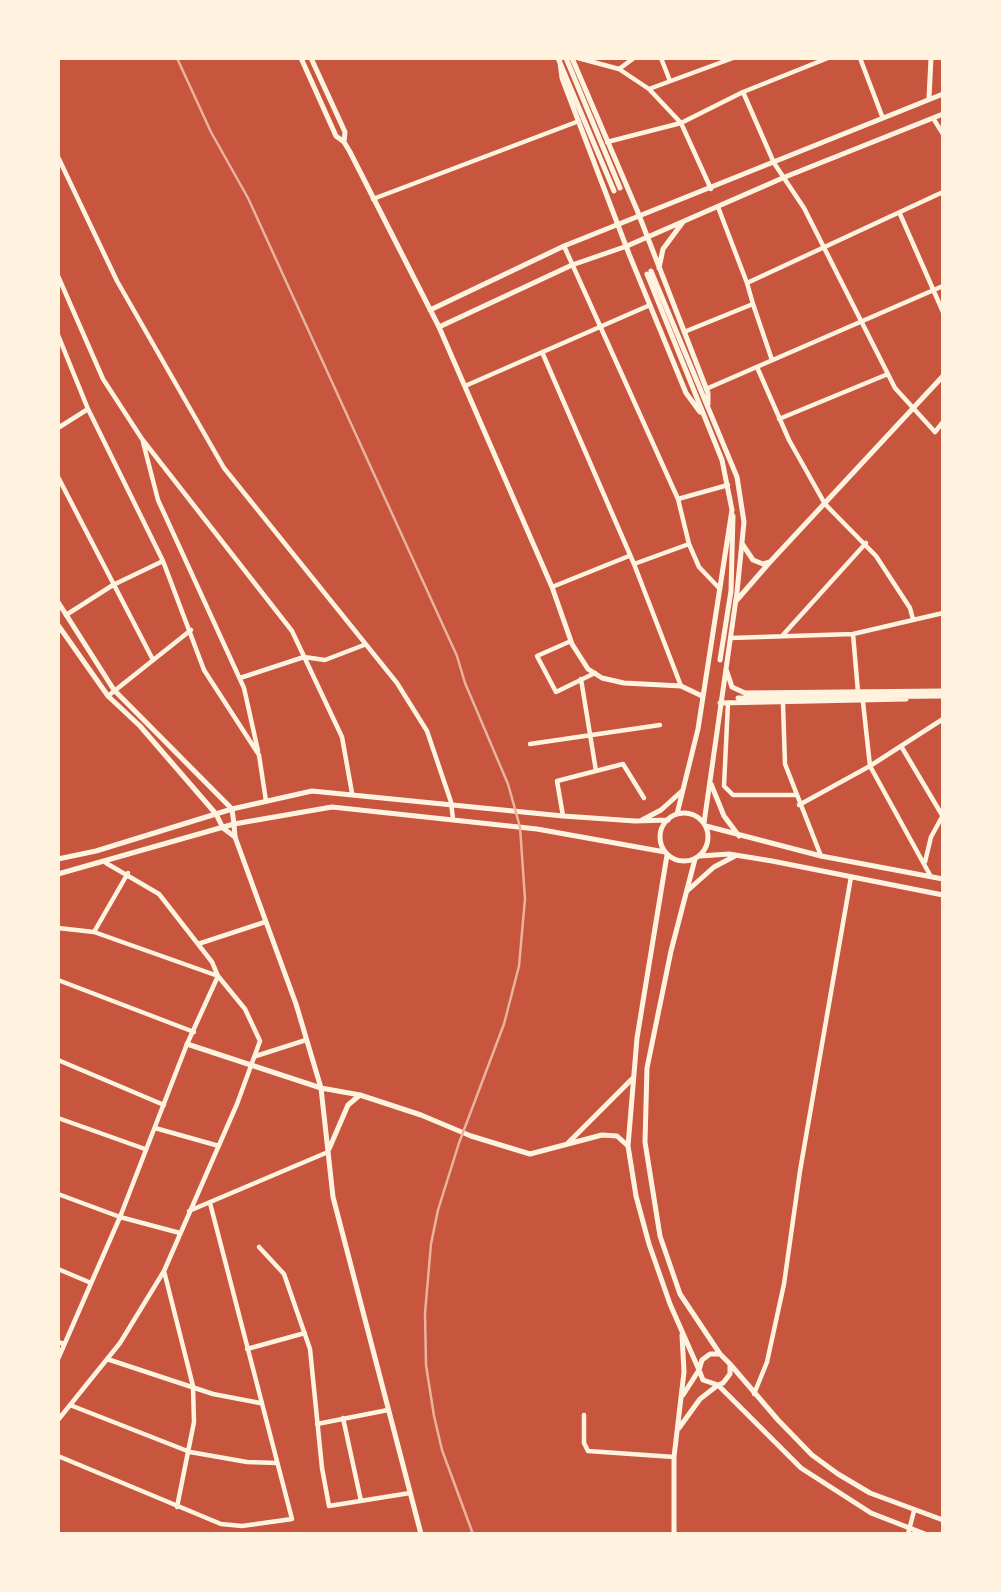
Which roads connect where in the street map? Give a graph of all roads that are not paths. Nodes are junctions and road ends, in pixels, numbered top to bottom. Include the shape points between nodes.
1 (301, 58) edge
2 (311, 58) edge
3 (566, 58) edge
4 (572, 58) edge
5 (578, 58) edge
6 (634, 58) edge
7 (660, 58) edge
8 (733, 58) edge
9 (828, 58) edge
10 (860, 58) edge
11 (931, 58) edge
12 (559, 60) edge
13 (618, 69) junction
14 (670, 81) junction
15 (649, 89) junction
16 (743, 92) junction
17 (943, 94) edge
18 (929, 98) junction
19 (943, 114) edge
20 (882, 116) junction
21 (933, 117) junction
22 (579, 121) junction
23 (681, 122) junction
24 (943, 134) edge
25 (344, 142) junction
26 (607, 142) junction
27 (58, 157) edge
28 (774, 163) junction
29 (785, 177) junction
30 (711, 190) junction
31 (943, 192) edge
32 (373, 199) junction
33 (718, 207) junction
34 (900, 214) junction
35 (639, 217) junction
36 (683, 222) junction
37 (618, 224) junction
38 (647, 238) junction
39 (564, 246) junction
40 (627, 246) junction
41 (822, 248) junction
42 (572, 265) junction
43 (659, 268) junction
44 (58, 276) edge
45 (747, 283) junction
46 (943, 286) edge
47 (933, 290) junction
48 (753, 304) junction
49 (650, 305) junction
50 (430, 310) junction
51 (943, 312) edge
52 (860, 323) junction
53 (600, 326) junction
54 (439, 327) junction
55 (684, 332) junction
56 (58, 335) edge
57 (542, 352) junction
58 (772, 360) junction
59 (757, 367) junction
60 (888, 374) junction
61 (943, 376) edge
62 (465, 386) junction
63 (706, 389) junction
64 (708, 407) junction
65 (915, 408) junction
66 (88, 409) junction
67 (703, 414) junction
68 (779, 419) junction
69 (943, 422) edge
70 (58, 428) edge
71 (142, 439) junction
72 (58, 477) edge
73 (728, 485) junction
74 (678, 499) junction
75 (825, 504) junction
76 (732, 510) junction
77 (866, 543) junction
78 (689, 544) junction
79 (743, 545) junction
80 (629, 556) junction
81 (163, 561) junction
82 (770, 562) junction
83 (634, 565) junction
84 (113, 585) junction
85 (552, 587) junction
86 (721, 590) junction
87 (736, 601) junction
88 (58, 602) edge
89 (943, 613) edge
90 (65, 616) junction
91 (913, 619) junction
92 (58, 625) edge
93 (191, 630) junction
94 (853, 634) junction
95 (781, 636) junction
96 (730, 638) junction
97 (571, 641) junction
98 (364, 645) junction
99 (304, 657) junction
100 (152, 658) junction
101 (720, 660) dead end
102 (725, 666) junction
103 (595, 673) junction
104 (240, 678) junction
105 (581, 680) junction
106 (681, 686) junction
107 (114, 690) junction
108 (943, 691) edge
109 (858, 692) junction
110 (917, 695) junction
111 (108, 696) junction
112 (702, 696) junction
113 (943, 696) edge
114 (738, 698) dead end
115 (863, 702) junction
116 (720, 703) junction
117 (729, 704) junction
118 (783, 704) junction
119 (943, 719) edge
120 (660, 725) dead end
121 (590, 733) junction
122 (530, 744) dead end
123 (901, 746) junction
124 (259, 755) junction
125 (870, 766) junction
126 (596, 771) junction
127 (710, 781) junction
128 (684, 789) junction
129 (352, 793) junction
130 (795, 795) junction
131 (644, 798) dead end
132 (267, 801) junction
133 (451, 802) junction
134 (799, 804) junction
135 (232, 809) junction
136 (216, 814) junction
137 (677, 814) junction
138 (943, 815) edge
139 (563, 816) junction
140 (453, 819) junction
141 (668, 820) junction
142 (640, 821) junction
143 (234, 824) junction
144 (705, 825) junction
145 (223, 828) junction
146 (739, 836) junction
147 (235, 837) junction
148 (666, 853) junction
149 (737, 855) junction
150 (821, 856) junction
151 (698, 857) junction
152 (58, 859) edge
153 (106, 863) junction
154 (924, 863) junction
155 (128, 873) junction
156 (58, 874) edge
157 (930, 875) junction
158 (851, 877) junction
159 (943, 879) edge
160 (687, 891) junction
161 (943, 895) edge
162 (265, 922) junction
163 (58, 928) edge
164 (94, 932) junction
165 (198, 944) junction
166 (218, 976) junction
167 (58, 981) edge
168 (194, 1032) junction
169 (306, 1040) junction
170 (187, 1044) junction
171 (256, 1056) junction
172 (58, 1060) edge
173 (252, 1068) junction
174 (632, 1079) junction
175 (321, 1088) junction
176 (360, 1095) junction
177 (164, 1105) junction
178 (58, 1118) edge
179 (155, 1128) junction
180 (565, 1145) junction
181 (219, 1146) junction
182 (628, 1146) junction
183 (145, 1149) junction
184 (328, 1152) junction
185 (58, 1194) edge
186 (210, 1203) junction
187 (188, 1211) junction
188 (120, 1217) junction
189 (180, 1233) junction
190 (259, 1247) dead end
191 (58, 1269) edge
192 (164, 1271) junction
193 (91, 1283) junction
194 (681, 1329) junction
195 (304, 1333) junction
196 (58, 1342) edge
197 (64, 1344) junction
198 (247, 1349) junction
199 (720, 1354) junction
200 (58, 1359) edge
201 (107, 1359) junction
202 (730, 1364) junction
203 (699, 1370) junction
204 (718, 1385) junction
205 (193, 1386) junction
206 (683, 1395) junction
207 (754, 1395) junction
208 (260, 1403) junction
209 (70, 1405) junction
210 (388, 1409) junction
211 (584, 1415) dead end
212 (343, 1418) junction
213 (58, 1420) edge
214 (317, 1423) junction
215 (679, 1428) junction
216 (190, 1452) junction
217 (58, 1456) edge
218 (674, 1457) junction
219 (277, 1463) junction
220 (410, 1493) junction
221 (361, 1501) junction
222 (177, 1507) junction
223 (914, 1511) junction
224 (943, 1520) edge
225 (909, 1531) edge
226 (420, 1534) edge
227 (674, 1534) edge
228 (925, 1534) edge

1 - 25 main road via 336,136
2 - 25 main road via 345,132
3 - 12 main road via 617,190
4 - 26 main road
5 - 13 street
6 - 13 street
7 - 14 street
8 - 14 street
9 - 16 street
10 - 20 street
11 - 18 main road
12 - 22 main road
13 - 15 street
14 - 15 street
15 - 23 street
16 - 23 street
16 - 28 street
17 - 18 main road
18 - 20 main road
19 - 21 main road
20 - 28 main road
21 - 24 street
21 - 29 main road
22 - 32 street
22 - 37 main road
23 - 26 street
23 - 30 street
25 - 32 main road
26 - 35 main road
27 - 98 street via 117,281 224,468
28 - 29 street
28 - 30 main road
29 - 33 main road
29 - 41 street
30 - 35 main road
31 - 34 street
32 - 50 main road
33 - 36 main road
33 - 45 street
34 - 41 street
34 - 47 street
35 - 37 main road
35 - 38 main road
36 - 38 main road
36 - 43 main road via 663,249
37 - 39 main road
37 - 40 main road
38 - 40 main road
38 - 43 main road
39 - 42 street
39 - 50 main road
40 - 42 main road
40 - 49 main road
41 - 45 street
41 - 52 street
42 - 53 street
42 - 54 main road
43 - 55 main road
44 - 71 street via 103,379
45 - 48 street
46 - 47 street
47 - 51 street
47 - 52 street
48 - 55 street
48 - 58 street
49 - 53 street
49 - 67 main road via 686,393
50 - 54 main road
52 - 58 street
52 - 60 street
53 - 57 street
53 - 74 street
54 - 62 main road
55 - 63 main road
56 - 66 street
57 - 62 street
57 - 80 street
58 - 59 street
59 - 63 street
59 - 68 street
60 - 65 street
60 - 68 street
61 - 65 main road
62 - 85 main road
63 - 64 main road
64 - 67 main road via 649,273
64 - 79 main road via 737,477
65 - 69 street via 935,432
65 - 75 main road
66 - 70 street
66 - 81 street
67 - 73 main road
68 - 75 street
71 - 99 street via 292,631
71 - 104 street via 158,500
72 - 84 street
73 - 74 street
73 - 76 main road
74 - 78 street
75 - 77 street
75 - 82 main road
76 - 86 main road
76 - 101 main road via 731,592
77 - 91 street
77 - 95 street
78 - 83 street
78 - 86 street via 699,567
79 - 82 main road via 753,561
79 - 87 main road
80 - 83 street
80 - 85 street
81 - 84 street
81 - 93 street
82 - 87 main road
83 - 106 street
84 - 90 street
84 - 100 street
85 - 97 main road
86 - 112 main road
87 - 96 main road
88 - 90 main road
89 - 91 street
90 - 107 main road
91 - 94 street
92 - 111 main road
93 - 100 street
93 - 124 street via 204,670
94 - 95 street
94 - 109 street
95 - 96 street
96 - 102 main road
97 - 103 main road
97 - 105 street via 537,656 556,692
98 - 99 street via 325,660
98 - 133 street via 397,683 427,732
99 - 104 street
99 - 129 street via 342,737
100 - 107 street
102 - 109 main road via 732,687 745,693
102 - 116 main road
103 - 105 street
103 - 106 main road via 624,683
104 - 124 street
105 - 121 street
106 - 112 main road
107 - 111 street
107 - 135 main road
108 - 109 main road
110 - 113 main road
110 - 114 main road
110 - 115 main road
111 - 136 main road
112 - 128 main road
115 - 118 main road
115 - 125 street
116 - 117 main road
116 - 127 main road
117 - 118 main road
117 - 130 street via 723,786 733,795
118 - 130 street via 785,764
119 - 123 street
120 - 121 street
121 - 122 street
121 - 126 street
123 - 125 street
123 - 138 street
124 - 132 street
125 - 134 street
125 - 154 street
126 - 131 street via 622,764
126 - 139 street via 557,781
127 - 144 main road
127 - 146 main road via 724,816
128 - 137 main road
128 - 142 main road
129 - 132 main road via 312,791
129 - 133 main road
130 - 134 street
132 - 135 main road
133 - 139 main road
133 - 140 street
134 - 150 street
135 - 136 main road
135 - 143 main road
136 - 145 main road
136 - 152 main road
137 - 141 main road
137 - 144 main road via 694,815
138 - 154 street
139 - 142 main road
140 - 143 main road via 332,807
140 - 148 main road via 596,837
141 - 142 main road
141 - 148 main road via 660,834
143 - 145 main road
143 - 147 main road
144 - 146 main road
144 - 151 main road via 708,844
145 - 147 main road
145 - 153 main road
146 - 150 main road
147 - 162 main road
148 - 151 main road via 678,861
148 - 174 main road
149 - 151 main road
149 - 158 main road
149 - 160 main road via 714,867
150 - 157 main road
151 - 160 main road
153 - 155 street
153 - 156 main road
154 - 157 street
155 - 164 street
155 - 165 street via 159,894
157 - 159 main road
158 - 161 main road
158 - 207 street via 784,1284 767,1362
160 - 199 main road via 647,1068 645,1142 660,1236 680,1294
162 - 165 street
162 - 169 main road
163 - 164 street
164 - 166 street
165 - 166 street
166 - 168 street
166 - 171 street via 245,1009 260,1041
167 - 168 street
168 - 170 street
169 - 171 street
169 - 175 main road
170 - 173 main road
170 - 177 street
171 - 173 street
172 - 177 street
173 - 175 main road
173 - 181 street
174 - 180 main road
174 - 182 main road
175 - 176 main road
175 - 184 main road
176 - 180 main road via 530,1154
176 - 184 main road via 348,1105
177 - 179 street
178 - 183 street
179 - 181 street
179 - 183 street
180 - 182 main road via 602,1135 617,1136
181 - 187 street
182 - 194 main road via 649,1244
183 - 188 street
184 - 186 street
184 - 210 main road via 336,1209
185 - 188 street
186 - 187 street
186 - 198 street
187 - 189 street
188 - 189 street
188 - 193 street
189 - 192 street
190 - 195 street via 284,1275
191 - 193 street
192 - 201 street
192 - 205 street
193 - 197 street
194 - 203 main road
194 - 206 main road
195 - 198 street
195 - 214 street via 310,1349
196 - 197 street
197 - 200 street
198 - 208 street
199 - 202 main road
199 - 203 main road via 705,1357
201 - 205 street
201 - 209 street
202 - 204 main road via 730,1374
202 - 207 main road
203 - 204 main road via 703,1380
203 - 206 main road
204 - 215 main road via 695,1405
204 - 225 main road via 801,1468 847,1499
205 - 208 street
205 - 216 street
206 - 215 main road
207 - 223 main road via 812,1455 838,1474
208 - 219 street
209 - 213 street
209 - 216 street
210 - 212 street
210 - 220 main road
211 - 218 street via 588,1451
212 - 214 street
212 - 221 street
214 - 221 street via 329,1506
215 - 218 main road
216 - 219 street
216 - 222 street
217 - 222 street
218 - 227 main road
219 - 222 street via 292,1519 221,1524
220 - 221 street
220 - 226 main road
223 - 224 main road
223 - 225 street
225 - 228 main road

